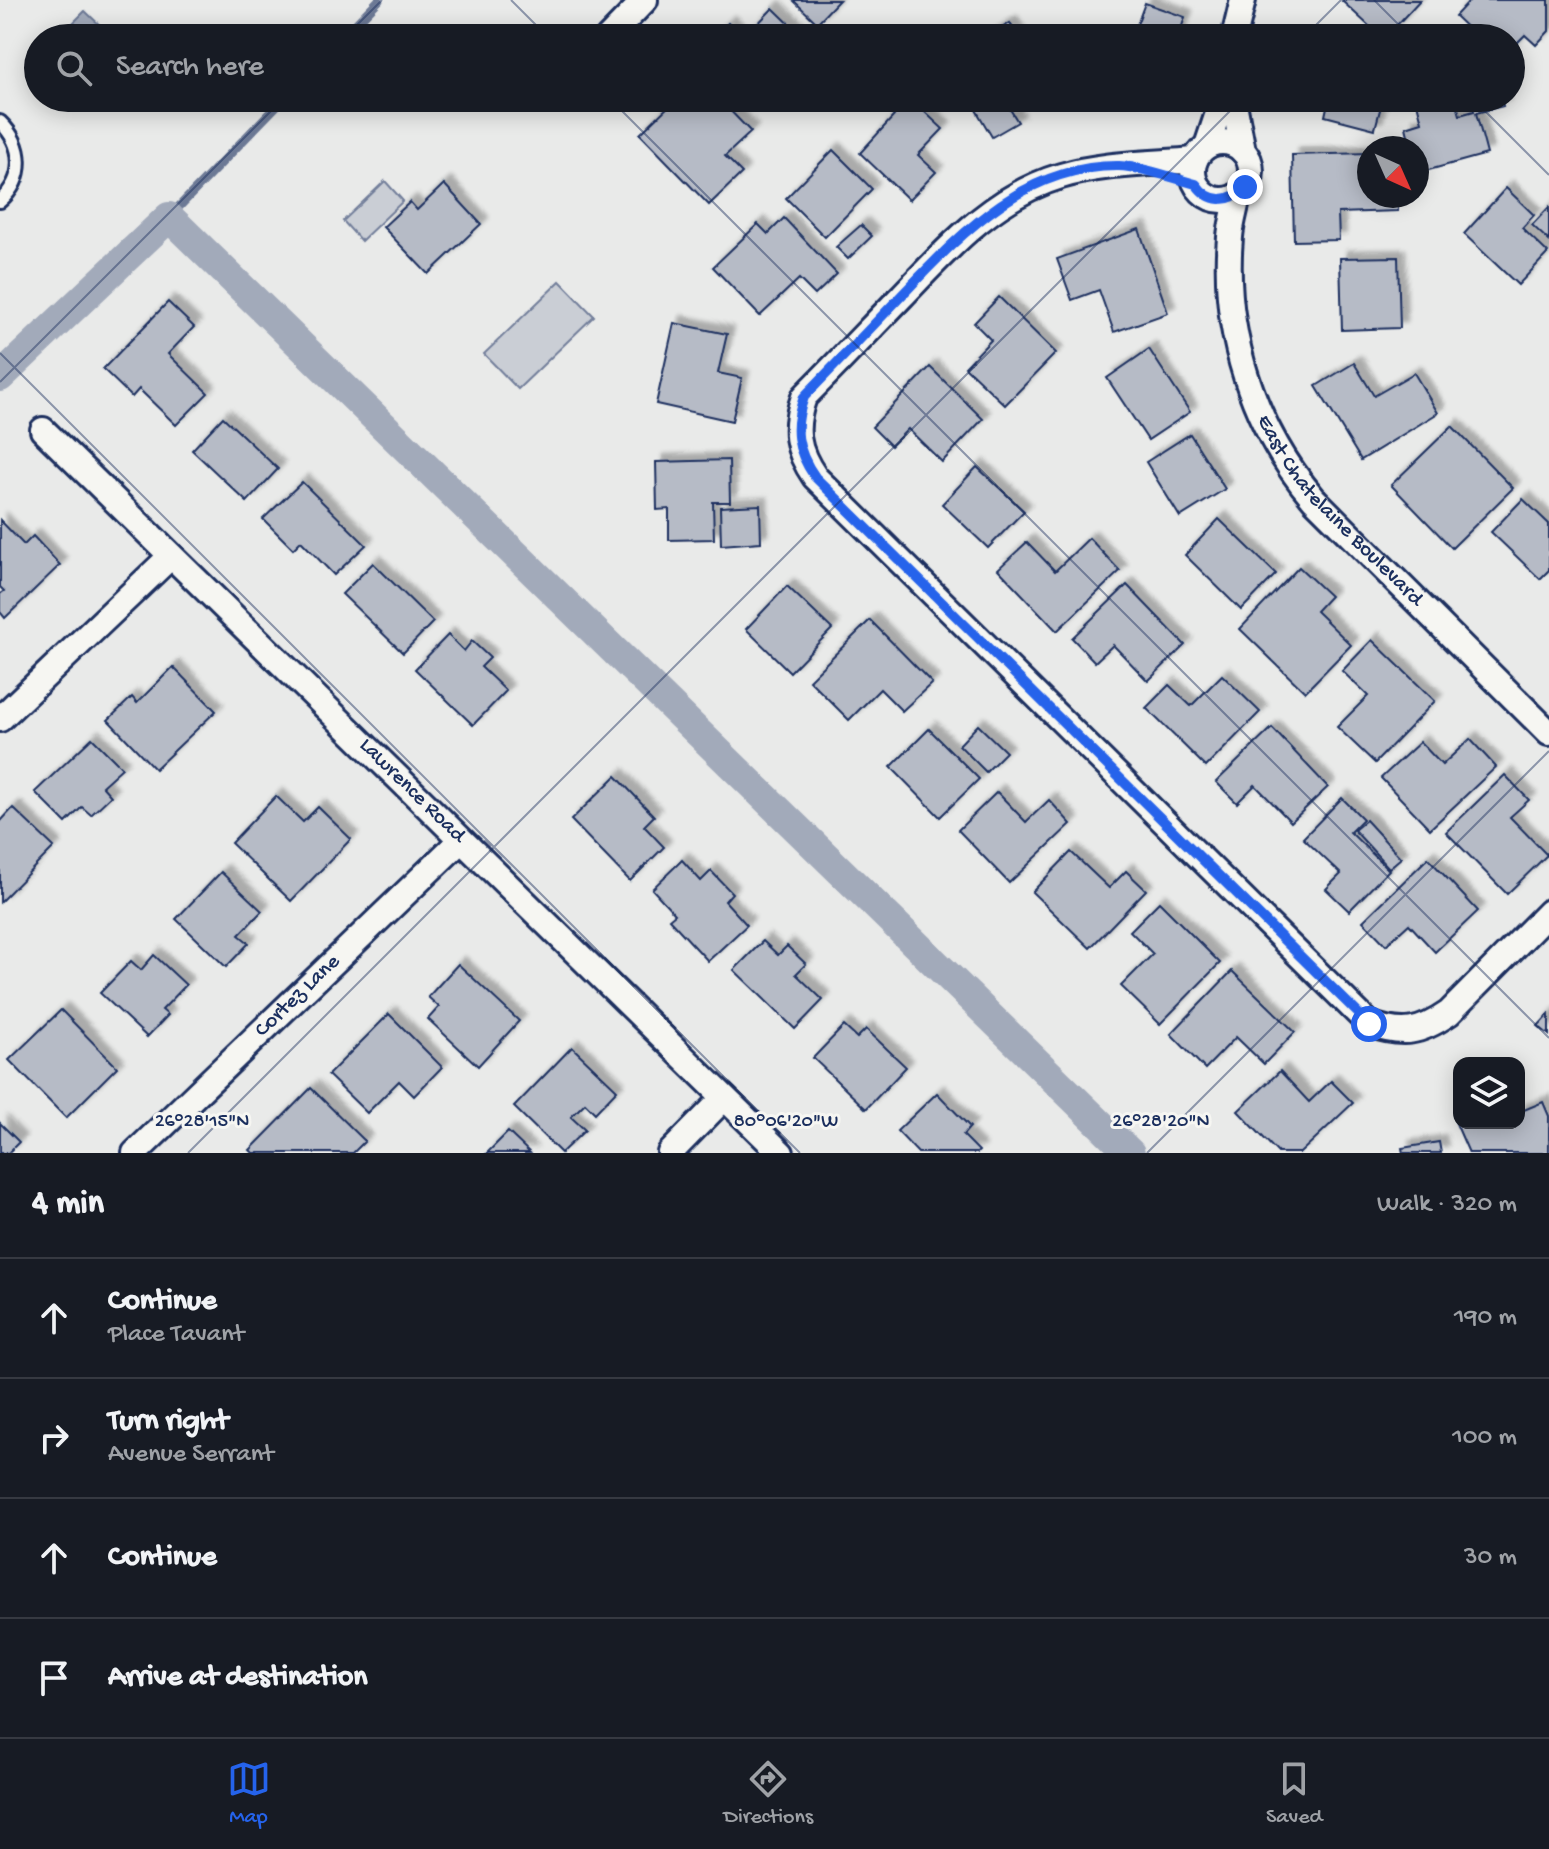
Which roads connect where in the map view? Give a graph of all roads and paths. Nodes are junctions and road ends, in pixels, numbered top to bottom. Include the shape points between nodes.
1 (645, 0) edge
2 (1243, 0) edge
3 (622, 24) edge
4 (1237, 24) edge
5 (1219, 112) edge
6 (1236, 112) edge
7 (0, 122) edge
8 (1243, 151) junction
9 (1202, 172) junction
10 (1238, 195) junction
11 (0, 201) edge
12 (1230, 237) junction
13 (43, 430) dead end
14 (171, 556) junction
15 (0, 719) edge
16 (1549, 733) edge
17 (461, 840) junction
18 (1549, 912) edge
19 (724, 1098) junction
20 (135, 1153) edge
21 (670, 1153) edge
22 (781, 1153) edge

1 - 3 street
2 - 4 street
5 - 9 street
6 - 8 street
7 - 11 lane via 11,133 20,160 12,188
8 - 9 street via 1226,142
8 - 10 street, East Chatelaine Boulevard via 1251,168
9 - 10 street via 1230,199
9 - 12 street, East Chatelaine Boulevard
9 - 18 street via 1122,166 1075,173 1023,190 978,221 804,397 797,418 803,460 1369,1024 1411,1032 1431,1025
10 - 12 street, East Chatelaine Boulevard
12 - 16 street, East Chatelaine Boulevard via 1238,353 1273,441 1314,499
13 - 14 street, Lawrence Road
14 - 15 street
14 - 17 street, Lawrence Road
17 - 19 street, Lawrence Road
17 - 20 street, Cortez Lane
19 - 21 street
19 - 22 street, Lawrence Road

